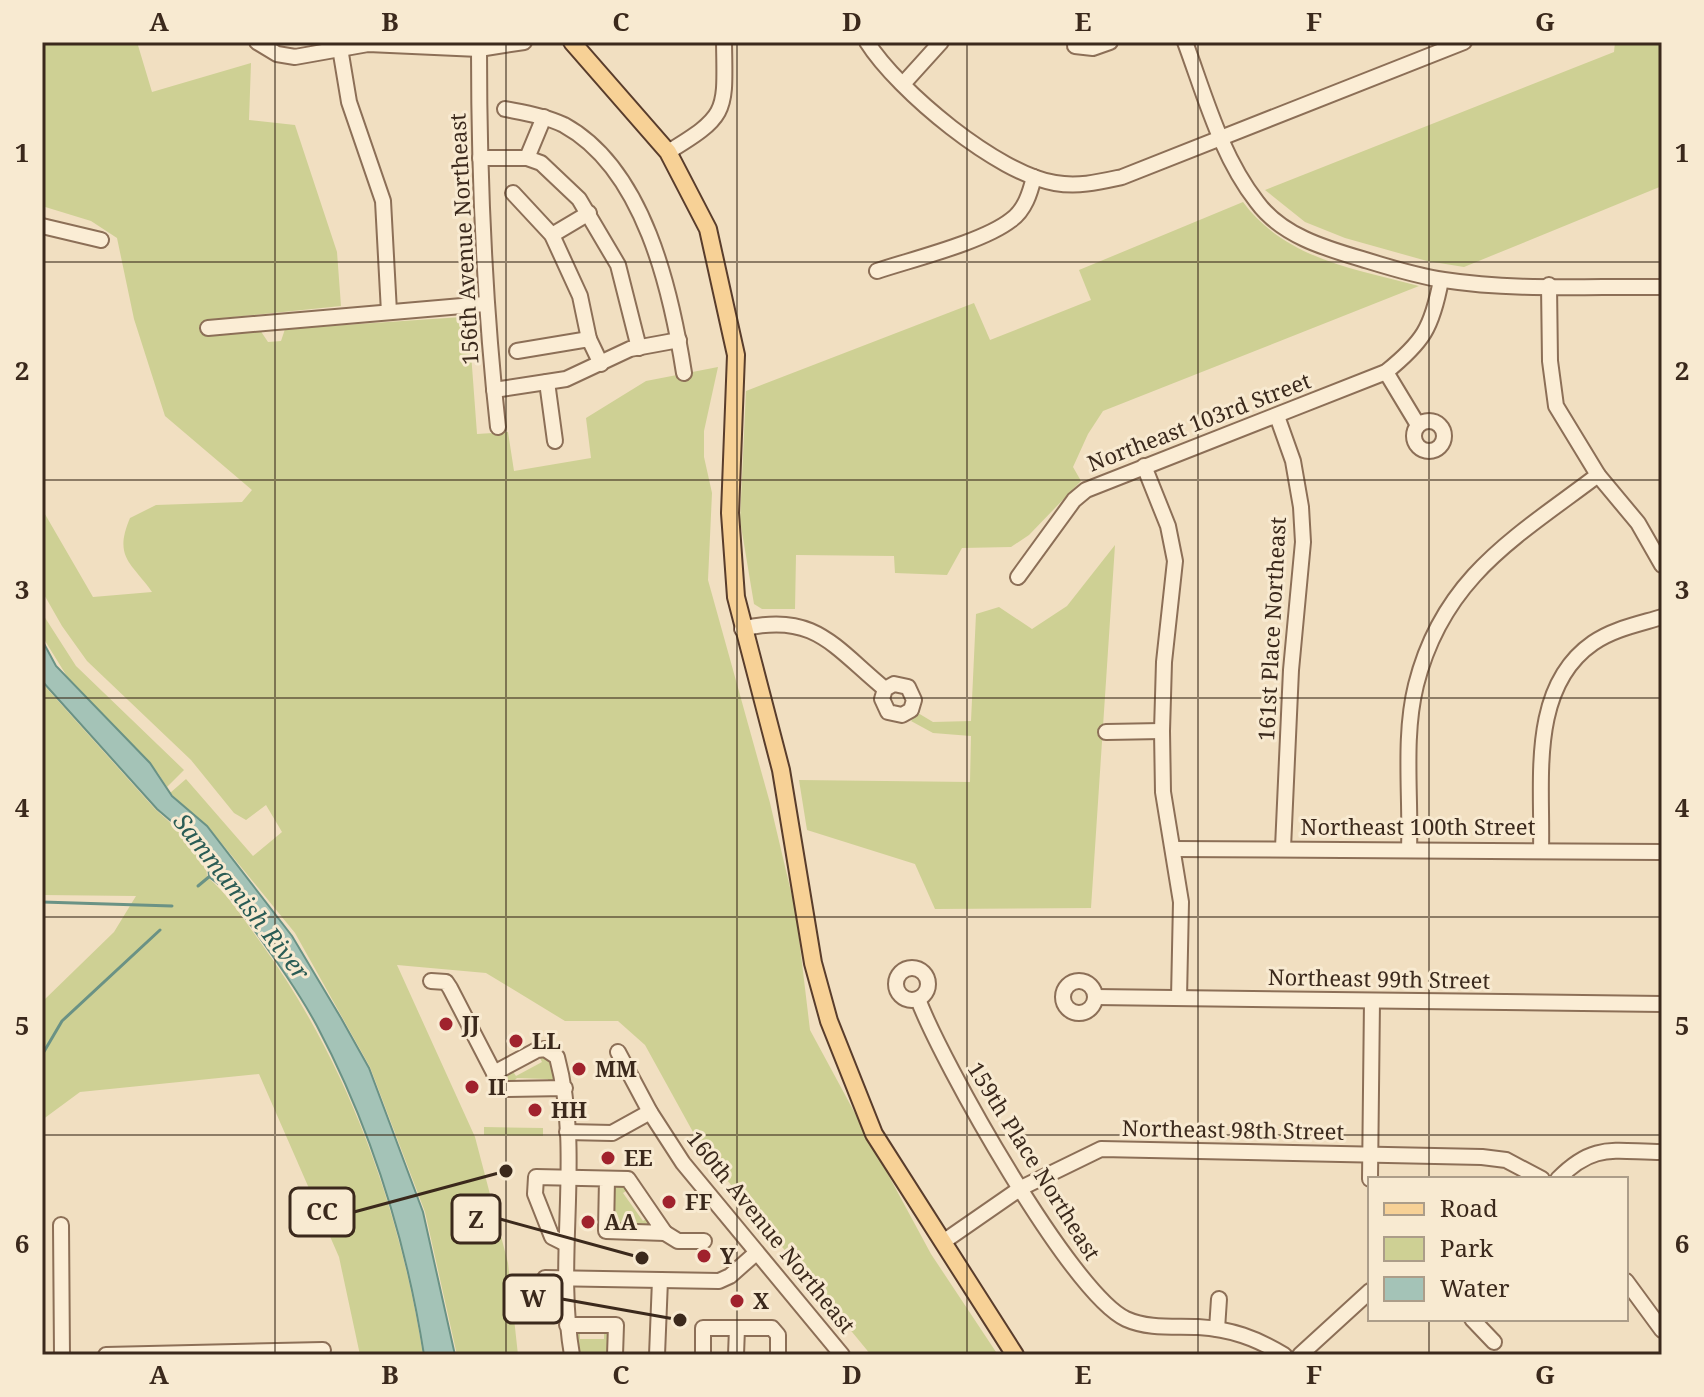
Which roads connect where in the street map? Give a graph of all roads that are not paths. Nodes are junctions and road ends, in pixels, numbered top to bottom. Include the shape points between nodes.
1 (524, 42) edge
2 (572, 42) edge
3 (724, 42) edge
4 (867, 42) edge
5 (941, 42) edge
6 (1110, 42) edge
7 (1185, 42) edge
8 (1464, 42) edge
9 (260, 44) edge
10 (417, 44) edge
11 (1075, 46) dead end
12 (340, 48) junction
13 (479, 49) junction
14 (903, 84) junction
15 (505, 109) dead end
16 (544, 117) junction
17 (1221, 139) junction
18 (668, 152) junction
19 (480, 158) junction
20 (527, 158) junction
21 (1034, 177) junction
22 (513, 193) dead end
23 (589, 213) junction
24 (42, 226) edge
25 (552, 235) junction
26 (101, 240) dead end
27 (877, 271) dead end
28 (1441, 280) junction
29 (1549, 285) junction
30 (1662, 287) edge
31 (485, 304) junction
32 (389, 312) junction
33 (208, 328) dead end
34 (589, 339) junction
35 (679, 340) junction
36 (639, 348) junction
37 (517, 351) dead end
38 (601, 364) junction
39 (1386, 372) junction
40 (684, 373) dead end
41 (547, 382) junction
42 (494, 390) junction
43 (1277, 416) junction
44 (1418, 425) dead end
45 (498, 427) dead end
46 (555, 441) dead end
47 (1144, 466) junction
48 (1598, 475) junction
49 (1662, 565) edge
50 (1018, 577) dead end
51 (1662, 617) edge
52 (742, 629) junction
53 (885, 689) dead end
54 (1162, 731) junction
55 (1106, 732) dead end
56 (1283, 848) junction
57 (1173, 849) junction
58 (1409, 849) junction
59 (1541, 850) junction
60 (1662, 852) edge
61 (431, 981) dead end
62 (1095, 997) dead end
63 (1179, 998) junction
64 (918, 999) dead end
65 (1372, 1001) junction
66 (1662, 1004) edge
67 (618, 1052) dead end
68 (494, 1073) junction
69 (565, 1088) junction
70 (650, 1112) junction
71 (567, 1132) junction
72 (1662, 1152) edge
73 (1370, 1155) junction
74 (1370, 1177) edge
75 (1538, 1177) edge
76 (1560, 1177) edge
77 (567, 1178) junction
78 (607, 1179) junction
79 (1021, 1188) junction
80 (61, 1225) dead end
81 (665, 1233) junction
82 (704, 1241) dead end
83 (943, 1242) junction
84 (566, 1244) junction
85 (756, 1253) junction
86 (545, 1278) dead end
87 (565, 1278) junction
88 (660, 1280) junction
89 (1628, 1284) edge
90 (1368, 1293) edge
91 (1219, 1299) dead end
92 (1662, 1302) edge
93 (1649, 1311) junction
94 (1474, 1321) edge
95 (567, 1325) junction
96 (737, 1328) junction
97 (1217, 1329) junction
98 (1662, 1330) edge
99 (1494, 1342) dead end
100 (323, 1350) dead end
101 (62, 1355) edge
102 (106, 1355) edge
103 (572, 1355) edge
104 (615, 1355) edge
105 (657, 1355) edge
106 (703, 1355) edge
107 (736, 1355) edge
108 (778, 1355) edge
109 (842, 1355) edge
110 (1015, 1355) edge
111 (1284, 1355) edge
112 (1300, 1355) edge

1 - 13 street
2 - 18 main road
3 - 18 street via 722,108 708,128
4 - 14 street
5 - 14 street
6 - 11 street via 1093,48
7 - 17 street
8 - 17 street
9 - 12 street via 295,57
10 - 12 street
10 - 13 street
12 - 32 street via 349,102 383,201
13 - 19 street, 156th Avenue Northeast
14 - 21 street via 954,131
15 - 16 street
16 - 20 street
16 - 35 street via 580,136 633,201 656,248
17 - 21 street via 1122,177 1081,186
17 - 28 street via 1242,182 1278,223 1335,252
18 - 52 main road via 708,229 736,355 730,527
19 - 20 street
19 - 31 street, 156th Avenue Northeast
20 - 23 street via 557,174
21 - 27 street via 1024,208 1011,220
22 - 25 street
23 - 25 street
23 - 36 street via 618,265
24 - 26 street
25 - 34 street via 580,296
28 - 29 street
28 - 39 street, Northeast 103rd Street via 1429,325 1417,346
29 - 30 street
29 - 48 street via 1556,406
31 - 32 street
31 - 42 street, 156th Avenue Northeast
32 - 33 street
34 - 37 street
34 - 38 street
35 - 36 street
35 - 40 street
36 - 38 street
38 - 41 street
39 - 43 street, Northeast 103rd Street
39 - 44 street
41 - 42 street
41 - 46 street
42 - 45 street, 156th Avenue Northeast
43 - 47 street, Northeast 103rd Street
43 - 56 street, 161st Place Northeast via 1293,461 1303,542
47 - 50 street, Northeast 103rd Street via 1074,500
47 - 54 street via 1168,526 1175,561
48 - 49 street via 1638,523
48 - 58 street via 1479,568 1457,592 1441,622 1416,687
51 - 59 street via 1591,643 1548,704
52 - 53 street via 767,622 810,627
52 - 83 main road via 781,770 813,963 829,1021 874,1134
54 - 55 street
54 - 57 street via 1163,792
56 - 57 street, Northeast 100th Street
56 - 58 street, Northeast 100th Street
57 - 63 street via 1181,902
58 - 59 street, Northeast 100th Street
59 - 60 street, Northeast 100th Street
61 - 68 street via 446,982
62 - 63 street, Northeast 99th Street
63 - 65 street, Northeast 99th Street
64 - 79 street, 159th Place Northeast via 936,1045
65 - 66 street, Northeast 99th Street
65 - 73 street
67 - 70 street, 160th Avenue Northeast
68 - 69 street via 503,1089
68 - 69 street via 545,1049 557,1057
69 - 71 street
70 - 71 street via 612,1133
70 - 85 street, 160th Avenue Northeast via 683,1163
71 - 77 street
72 - 76 street via 1598,1151 1583,1156
73 - 74 street
73 - 75 street, Northeast 98th Street via 1506,1160
73 - 79 street, Northeast 98th Street via 1101,1149
77 - 78 street
77 - 84 street
77 - 84 street via 536,1177 535,1194 552,1237
78 - 81 street via 628,1179
78 - 81 street via 606,1231
79 - 83 street, Northeast 98th Street
79 - 97 street, 159th Place Northeast via 1104,1305 1140,1324
80 - 101 street
81 - 82 street via 678,1241
83 - 110 main road
84 - 87 street
85 - 88 street via 719,1281
85 - 109 street, 160th Avenue Northeast
86 - 87 street
87 - 88 street
87 - 95 street
88 - 105 street
89 - 93 street
90 - 112 street
91 - 97 street
92 - 93 street
93 - 98 street
94 - 99 street
95 - 103 street
95 - 104 street via 616,1325
96 - 106 street via 703,1328
96 - 107 street
96 - 108 street via 772,1328 778,1335
97 - 111 street via 1256,1338
100 - 102 street

